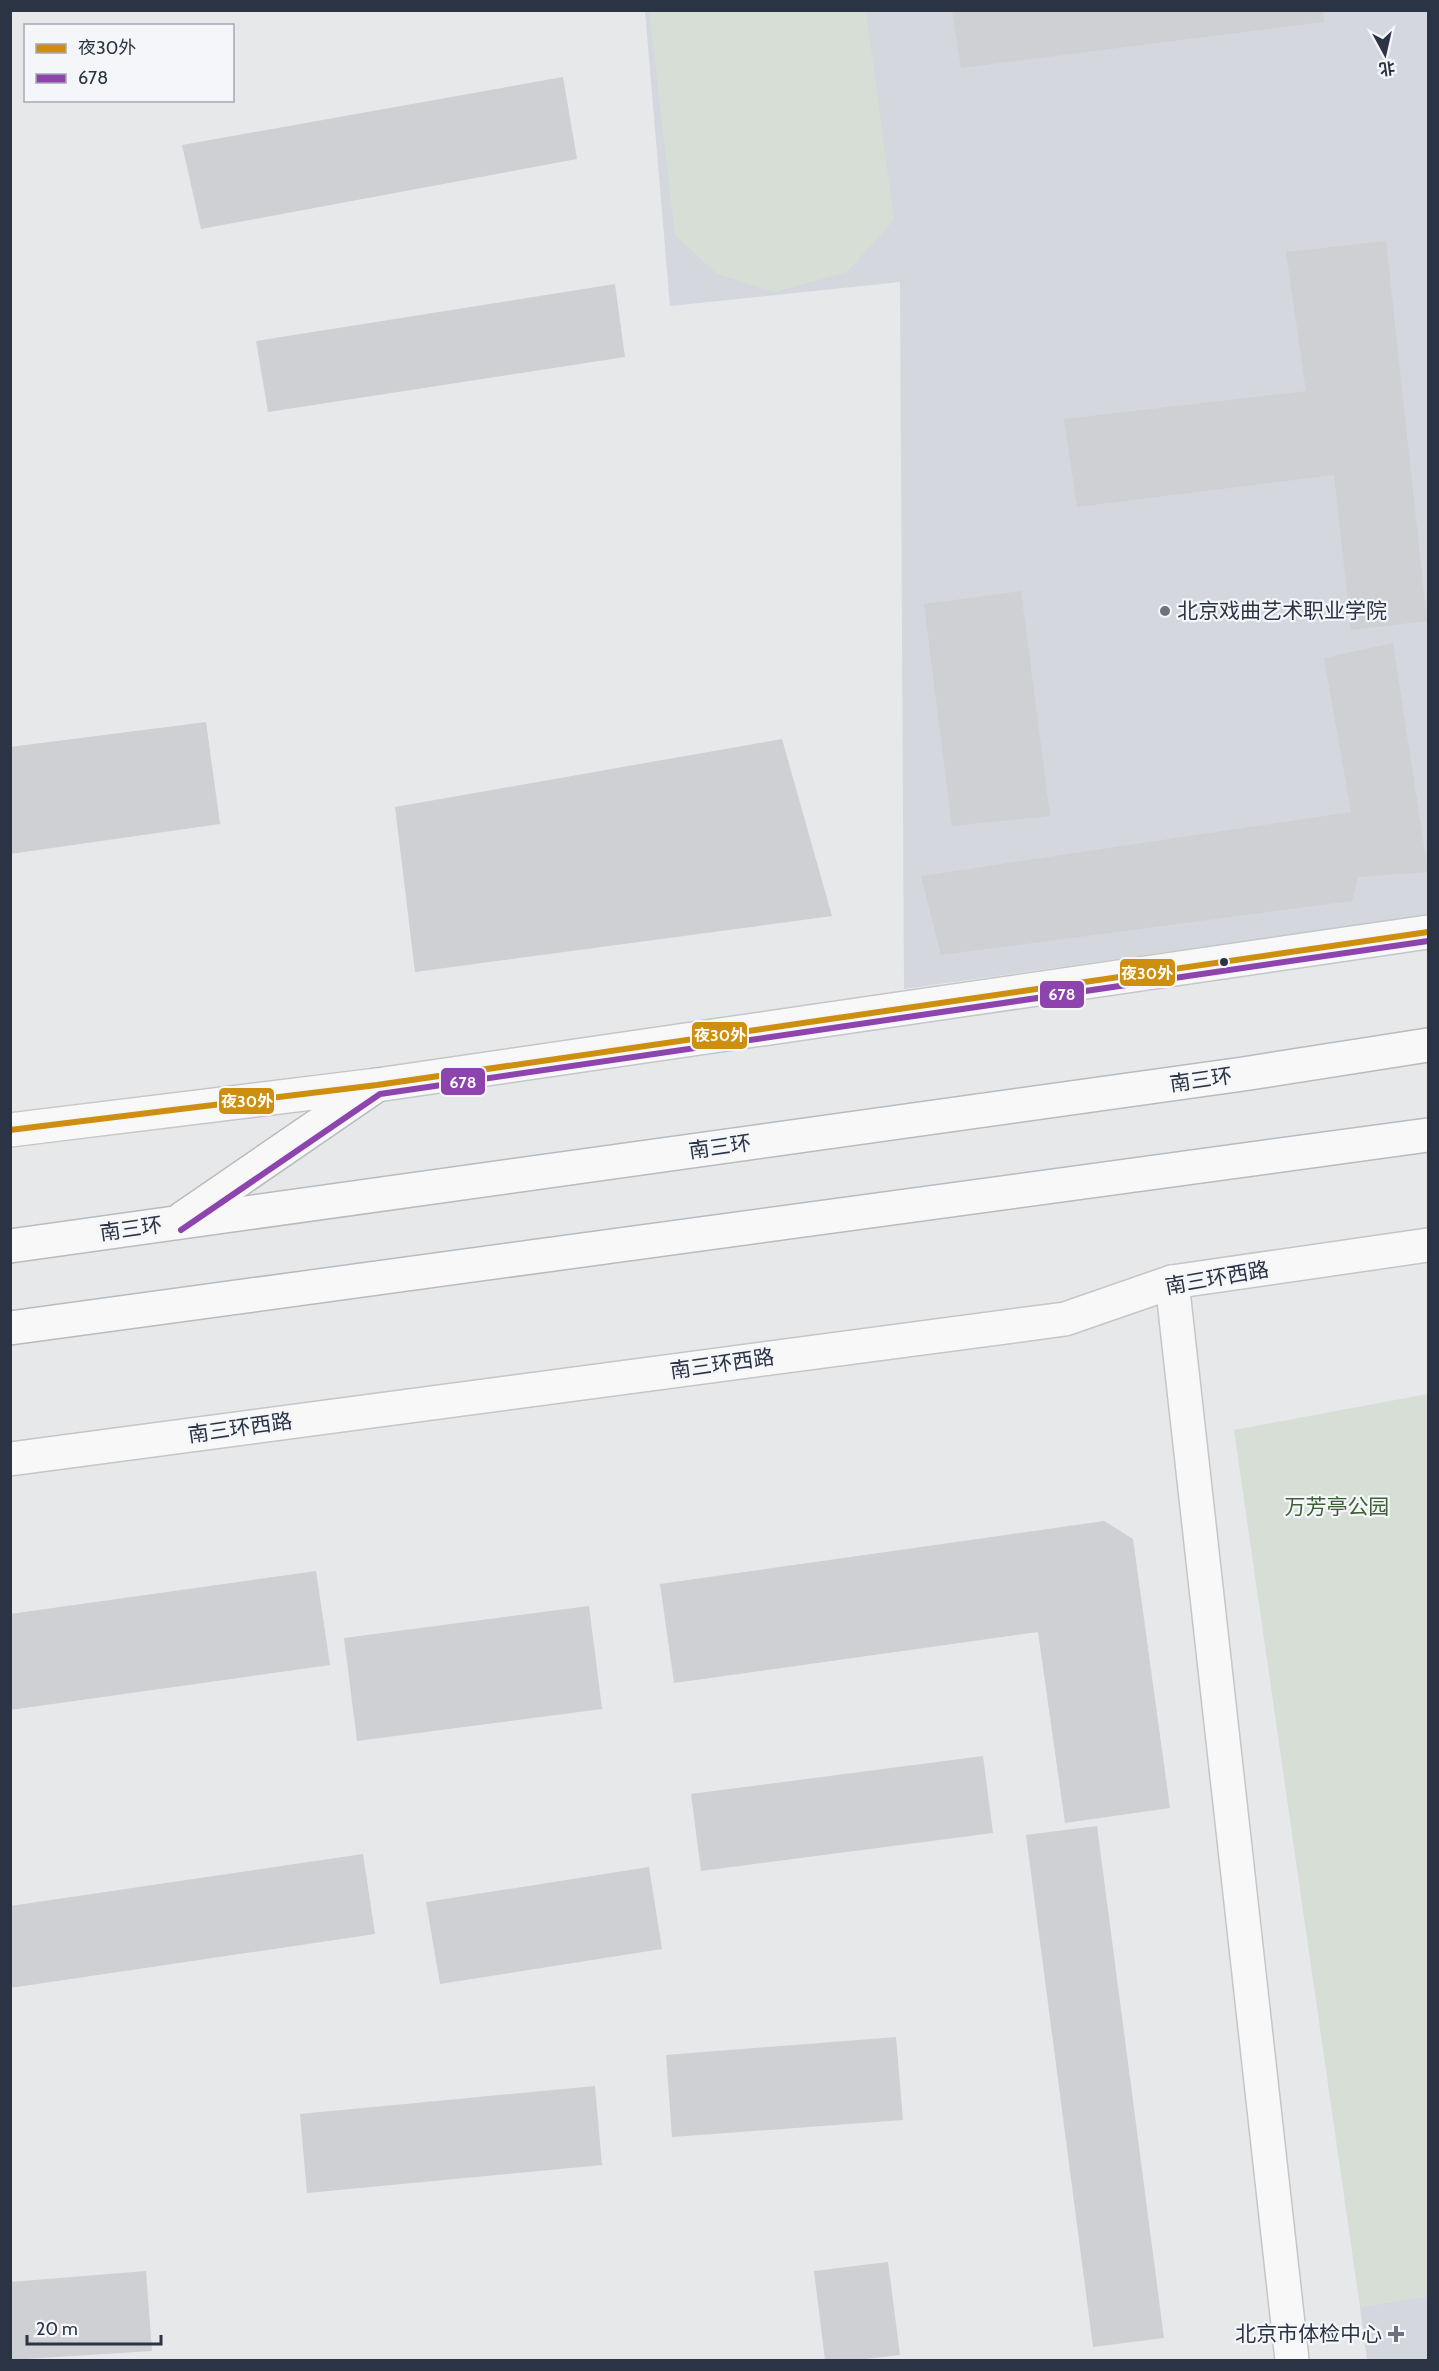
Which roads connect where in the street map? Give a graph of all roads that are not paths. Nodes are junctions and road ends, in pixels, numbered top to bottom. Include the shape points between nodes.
1 (1428, 932) edge
2 (1428, 1045) edge
3 (377, 1084) junction
4 (10, 1130) edge
5 (1428, 1135) edge
6 (176, 1223) junction
7 (10, 1245) edge
8 (1428, 1245) edge
9 (1172, 1282) junction
10 (10, 1328) edge
11 (10, 1458) edge
12 (1292, 2361) edge

1 - 3 main road
2 - 6 main road, 南三环
3 - 4 main road
3 - 6 main road
5 - 10 main road
6 - 7 main road, 南三环
8 - 9 main road, 南三环西路
9 - 11 main road, 南三环西路 via 1065,1319
9 - 12 main road

